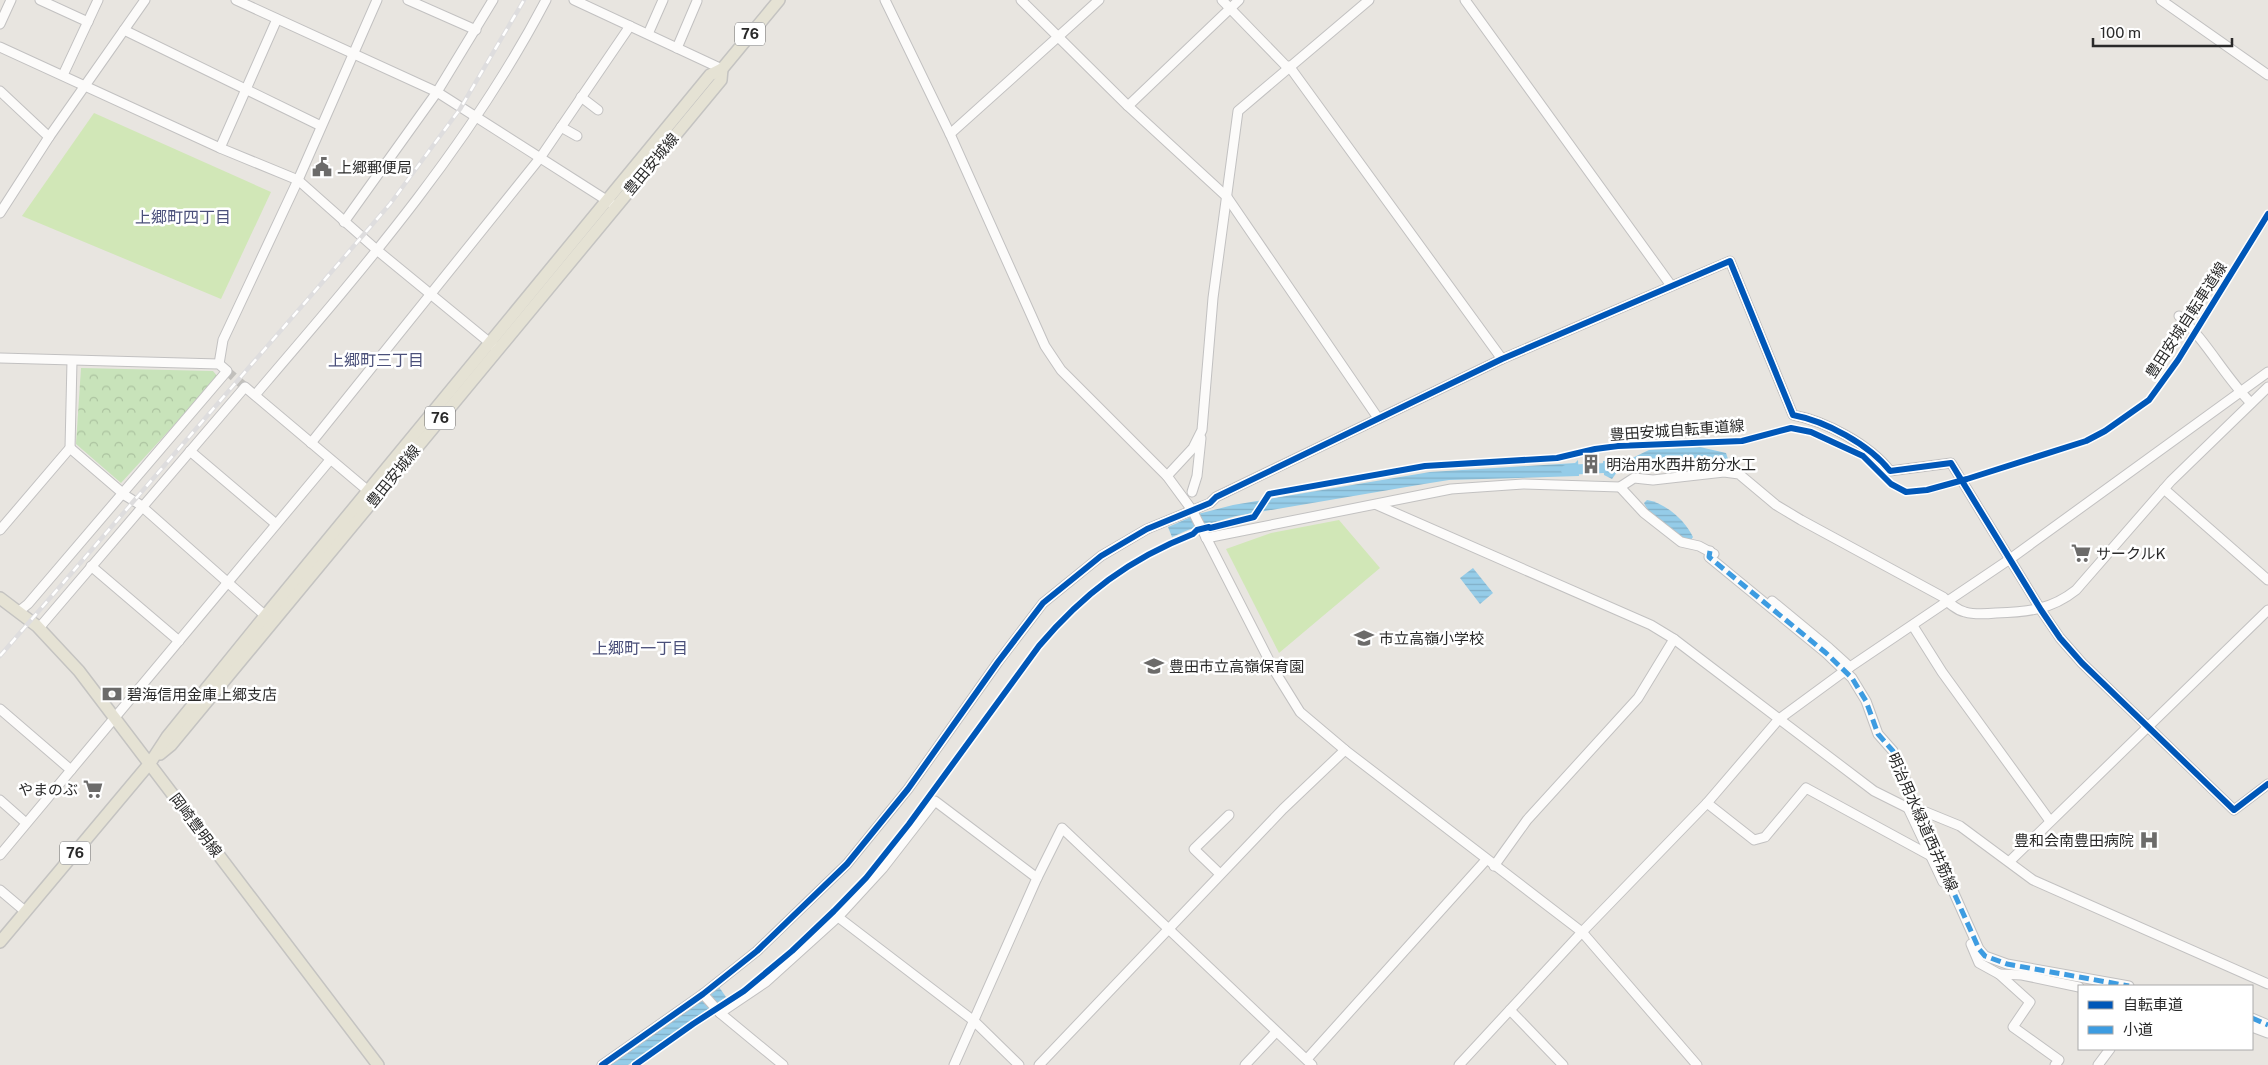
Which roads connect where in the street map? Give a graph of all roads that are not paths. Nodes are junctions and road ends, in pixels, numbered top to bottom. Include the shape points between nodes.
1 (11, 0) edge
2 (40, 0) edge
3 (98, 0) edge
4 (145, 0) edge
5 (238, 0) edge
6 (377, 0) edge
7 (408, 0) edge
8 (493, 0) edge
9 (546, 0) edge
10 (663, 0) edge
11 (778, 0) edge
12 (885, 0) edge
13 (1021, 0) edge
14 (1099, 0) edge
15 (1222, 0) edge
16 (1239, 0) edge
17 (1369, 0) edge
18 (1465, 0) edge
19 (2161, 0) edge
20 (578, 1) edge
21 (697, 1) edge
22 (1231, 9) junction
23 (277, 19) junction
24 (88, 22) junction
25 (0, 24) edge
26 (630, 26) junction
27 (124, 30) junction
28 (476, 30) junction
29 (648, 34) junction
30 (1059, 38) junction
31 (0, 47) edge
32 (678, 48) junction
33 (354, 52) junction
34 (1288, 66) junction
35 (722, 69) junction
36 (63, 76) junction
37 (2268, 76) edge
38 (86, 86) junction
39 (0, 90) edge
40 (247, 90) junction
41 (437, 92) junction
42 (581, 97) junction
43 (1128, 106) junction
44 (598, 110) dead end
45 (477, 118) junction
46 (321, 126) junction
47 (561, 127) junction
48 (950, 134) junction
49 (577, 136) dead end
50 (49, 137) junction
51 (220, 148) junction
52 (540, 158) junction
53 (298, 180) junction
54 (1227, 197) junction
55 (611, 203) junction
56 (0, 213) edge
57 (344, 222) junction
58 (378, 251) junction
59 (1670, 284) junction
60 (430, 295) junction
61 (2179, 316) dead end
62 (494, 345) junction
63 (0, 358) edge
64 (1502, 358) junction
65 (72, 361) junction
66 (219, 364) junction
67 (2268, 372) edge
68 (2268, 387) edge
69 (2240, 392) junction
70 (255, 395) junction
71 (2251, 403) junction
72 (1378, 418) junction
73 (1202, 430) junction
74 (311, 444) junction
75 (70, 448) junction
76 (190, 451) junction
77 (330, 460) junction
78 (1167, 476) junction
79 (1620, 487) junction
80 (2164, 489) junction
81 (1192, 492) dead end
82 (122, 493) junction
83 (372, 494) junction
84 (1377, 505) junction
85 (141, 508) junction
86 (1194, 512) junction
87 (276, 524) junction
88 (0, 530) edge
89 (1206, 538) junction
90 (2010, 559) junction
91 (91, 566) junction
92 (2268, 580) edge
93 (229, 582) junction
94 (0, 598) edge
95 (1948, 602) junction
96 (2041, 610) junction
97 (2268, 610) edge
98 (18, 612) junction
99 (269, 619) junction
100 (1913, 626) junction
101 (39, 628) junction
102 (1674, 639) junction
103 (179, 641) junction
104 (1848, 669) junction
105 (0, 709) edge
106 (115, 717) junction
107 (1779, 719) junction
108 (2146, 727) junction
109 (1345, 750) junction
110 (150, 763) junction
111 (71, 770) junction
112 (2268, 784) edge
113 (0, 800) edge
114 (1707, 803) junction
115 (1912, 808) junction
116 (1230, 815) dead end
117 (2050, 821) junction
118 (26, 823) junction
119 (0, 854) edge
120 (1931, 856) junction
121 (1486, 860) junction
122 (2010, 861) junction
123 (1494, 866) junction
124 (1220, 874) junction
125 (1037, 878) junction
126 (0, 890) edge
127 (26, 912) junction
128 (838, 917) junction
129 (1169, 929) junction
130 (1582, 932) junction
131 (0, 942) edge
132 (1999, 974) junction
133 (2268, 984) edge
134 (2123, 985) edge
135 (2078, 987) edge
136 (704, 995) junction
137 (1510, 1010) junction
138 (717, 1011) junction
139 (2253, 1018) edge
140 (974, 1021) junction
141 (2268, 1025) edge
142 (2253, 1027) edge
143 (1276, 1032) junction
144 (2268, 1033) edge
145 (2109, 1050) edge
146 (1309, 1062) edge
147 (378, 1065) edge
148 (602, 1065) edge
149 (783, 1065) edge
150 (954, 1065) edge
151 (1019, 1065) edge
152 (1039, 1065) edge
153 (1245, 1065) edge
154 (1458, 1065) edge
155 (1563, 1065) edge
156 (1697, 1065) edge
157 (2055, 1065) edge
158 (2098, 1065) edge

1 - 25 street
2 - 24 street
3 - 24 street
4 - 27 street
5 - 23 street
6 - 33 street
7 - 28 street
8 - 28 street
9 - 45 street
10 - 29 street
11 - 35 main road, 豊田安城線 / 76
12 - 48 street
13 - 30 street
14 - 30 street
15 - 22 street
16 - 22 street
17 - 34 street
18 - 59 street
19 - 37 street
20 - 26 street
21 - 32 street
22 - 34 street
22 - 43 street
23 - 33 street
23 - 40 street
24 - 36 street
26 - 29 street
26 - 42 street
27 - 38 street
27 - 40 street
28 - 41 street
29 - 32 street
30 - 43 street
30 - 48 street
31 - 36 street
32 - 35 street
33 - 41 street
33 - 46 street
34 - 54 street via 1238,111
34 - 64 street
35 - 55 main road, 豊田安城線 / 76 via 721,80
36 - 38 street
38 - 50 street
38 - 51 street
39 - 50 street
40 - 46 street
40 - 51 street
41 - 45 street
41 - 57 street
42 - 44 street
42 - 47 street
43 - 54 street
45 - 52 street
45 - 58 street
46 - 53 street
47 - 49 street
47 - 52 street
48 - 78 street via 1039,336 1052,358
50 - 56 street
51 - 53 street
52 - 55 street
52 - 60 street
53 - 57 street
53 - 66 street via 223,340
54 - 72 street
54 - 73 street via 1213,298
55 - 62 main road, 豊田安城線 / 76
57 - 58 street
58 - 60 street
58 - 70 street
59 - 64 street
59 - 90 street via 1730,260 1793,415 1810,418 1840,432 1882,461 1890,471 1951,462
60 - 62 street
60 - 74 street
61 - 69 street via 2195,331
62 - 83 main road, 豊田安城線 / 76
63 - 65 street
64 - 72 street
65 - 66 street
65 - 75 street
66 - 82 street via 227,371
67 - 69 street
68 - 71 street
69 - 71 street
69 - 90 street
70 - 74 street
70 - 76 street via 245,387
71 - 80 street
72 - 86 street via 1216,497
73 - 78 street via 1193,448
73 - 81 street
74 - 77 street
75 - 82 street
75 - 88 street
76 - 85 street
76 - 87 street
77 - 83 street
77 - 87 street
78 - 86 street
79 - 84 street via 1523,484 1451,489
79 - 95 street via 1634,478 1653,480 1724,472 1739,474 1776,505
79 - 104 street, 明治用水緑道西井筋線 via 1681,542 1710,551 1709,557
80 - 92 street
80 - 96 street via 2076,590 2060,603
82 - 85 street
82 - 98 street
83 - 99 main road, 豊田安城線 / 76
84 - 89 street
84 - 102 street via 1651,625
85 - 91 street
85 - 93 street
86 - 89 street
86 - 136 street via 1147,529 1100,556 1043,603 908,789 847,864 757,951
87 - 93 street
89 - 109 street via 1274,670 1300,712
90 - 95 street
90 - 96 street
91 - 101 street
91 - 103 street
93 - 99 street
93 - 103 street
94 - 98 main road, 岡崎豊明線
95 - 96 street via 1958,610 1973,614
95 - 100 street
96 - 108 street via 2082,663
97 - 108 street
98 - 101 main road, 岡崎豊明線
99 - 110 main road, 豊田安城線 / 76 via 171,745
100 - 104 street
100 - 117 street via 1964,703
101 - 106 main road, 岡崎豊明線
102 - 107 street
102 - 123 street via 1638,698 1527,820
103 - 106 street
104 - 107 street
104 - 115 street, 明治用水緑道西井筋線 via 1866,701 1878,734 1900,765
105 - 111 street
106 - 110 main road, 岡崎豊明線
106 - 111 street
107 - 114 street
107 - 115 street via 1874,791
108 - 112 street via 2234,810
108 - 117 street
109 - 121 street
109 - 124 street
110 - 127 main road, 豊田安城線 / 76
110 - 147 main road, 岡崎豊明線
111 - 118 street
113 - 118 street
114 - 120 street via 1754,840 1765,837 1806,788
114 - 130 street
115 - 120 street
115 - 122 street via 1960,826
115 - 134 street, 明治用水緑道西井筋線 via 1979,950 1985,956 2007,964
116 - 124 street via 1194,849
117 - 122 street
118 - 119 street
120 - 132 street via 1979,963
121 - 123 street
121 - 146 street
122 - 133 street via 2033,880
123 - 130 street
124 - 129 street
125 - 128 street via 936,801 883,868
125 - 129 street via 1062,828
125 - 140 street
126 - 127 street
127 - 131 main road, 豊田安城線 / 76
128 - 138 street via 766,982
128 - 140 street
129 - 143 street
129 - 152 street
130 - 137 street
130 - 156 street
132 - 135 street via 2022,975
132 - 157 street via 2030,1002 2013,1027 2059,1060
136 - 138 street
136 - 148 street
137 - 154 street
137 - 155 street
138 - 149 street
139 - 141 street
140 - 150 street
140 - 151 street
142 - 144 street
143 - 146 street
143 - 153 street
145 - 158 street

